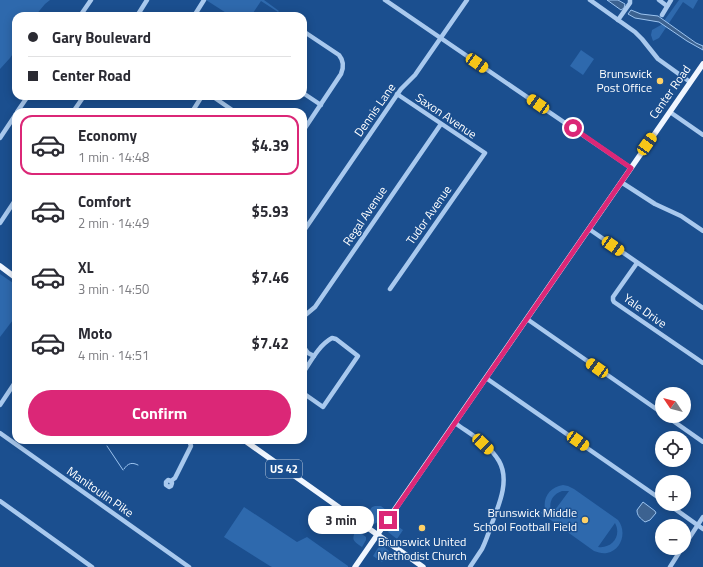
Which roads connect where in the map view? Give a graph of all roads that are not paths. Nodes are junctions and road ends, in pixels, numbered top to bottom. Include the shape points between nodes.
1 (91, 0) edge
2 (147, 0) edge
3 (204, 0) edge
4 (385, 0) edge
5 (590, 0) edge
6 (630, 0) edge
7 (636, 0) edge
8 (659, 0) edge
9 (671, 0) edge
10 (466, 2) edge
11 (667, 6) junction
12 (83, 12) edge
13 (140, 12) edge
14 (196, 12) edge
15 (662, 15) dead end
16 (618, 20) junction
17 (307, 34) edge
18 (441, 38) junction
19 (703, 64) edge
20 (690, 82) junction
21 (397, 94) junction
22 (307, 96) edge
23 (218, 100) edge
24 (320, 105) junction
25 (229, 108) edge
26 (670, 112) junction
27 (12, 120) edge
28 (441, 124) junction
29 (307, 125) edge
30 (703, 135) edge
31 (0, 138) edge
32 (485, 153) joint
33 (631, 168) junction
34 (621, 182) junction
35 (12, 205) edge
36 (0, 223) edge
37 (307, 226) edge
38 (589, 229) junction
39 (703, 231) edge
40 (637, 262) junction
41 (0, 266) edge
42 (12, 275) edge
43 (390, 289) dead end
44 (703, 308) edge
45 (307, 314) edge
46 (526, 319) junction
47 (307, 352) edge
48 (314, 356) junction
49 (703, 363) edge
50 (307, 367) edge
51 (486, 378) junction
52 (12, 387) edge
53 (307, 396) edge
54 (0, 404) edge
55 (655, 408) edge
56 (455, 423) junction
57 (676, 423) edge
58 (0, 433) edge
59 (12, 442) edge
60 (703, 442) edge
61 (16, 444) edge
62 (190, 444) edge
63 (250, 444) edge
64 (171, 481) dead end
65 (655, 495) edge
66 (0, 502) edge
67 (678, 511) edge
68 (703, 517) edge
69 (698, 525) junction
70 (703, 528) edge
71 (378, 535) junction
72 (691, 535) edge
73 (678, 555) edge
74 (92, 567) edge
75 (189, 567) edge
76 (355, 567) edge
77 (423, 567) edge
78 (470, 567) edge
79 (670, 567) edge

1 - 12 street
2 - 13 street
3 - 14 street
4 - 18 street
5 - 16 street
6 - 7 street
6 - 16 street
8 - 11 street
9 - 11 street
10 - 18 street, Dennis Lane
11 - 15 street
16 - 20 street via 635,32 658,59
17 - 24 street via 339,55 344,64 344,69
18 - 21 street, Dennis Lane via 415,75
18 - 33 street
19 - 20 main road, Center Road
20 - 26 main road, Center Road
21 - 28 street, Saxon Avenue
21 - 37 street, Dennis Lane
22 - 24 street
23 - 25 street
24 - 29 street
26 - 30 street
26 - 33 main road, Center Road
27 - 31 street
28 - 32 street, Saxon Avenue
28 - 45 street, Regal Avenue via 315,307
32 - 43 street, Tudor Avenue
33 - 34 main road, Center Road
34 - 38 main road, Center Road
34 - 39 street
35 - 36 street
38 - 40 street
38 - 46 main road, Center Road
40 - 44 street
40 - 49 street, Yale Drive via 613,297 614,302
41 - 42 main road
46 - 51 main road, Center Road
46 - 55 street
47 - 48 street
48 - 50 street
48 - 53 street via 332,338 358,356 324,407
51 - 56 main road, Center Road
51 - 65 street
52 - 54 street
56 - 71 main road, Center Road
56 - 78 street via 489,449 503,472 502,490 495,516 482,548
57 - 60 street
58 - 59 street, Manitoulin Pike
61 - 75 street, Manitoulin Pike
62 - 64 street via 175,478
63 - 71 main road, US 42
66 - 74 street
67 - 69 street
68 - 69 street
69 - 70 street
69 - 72 street
71 - 76 main road, Center Road
71 - 77 main road, US 42
73 - 79 street

